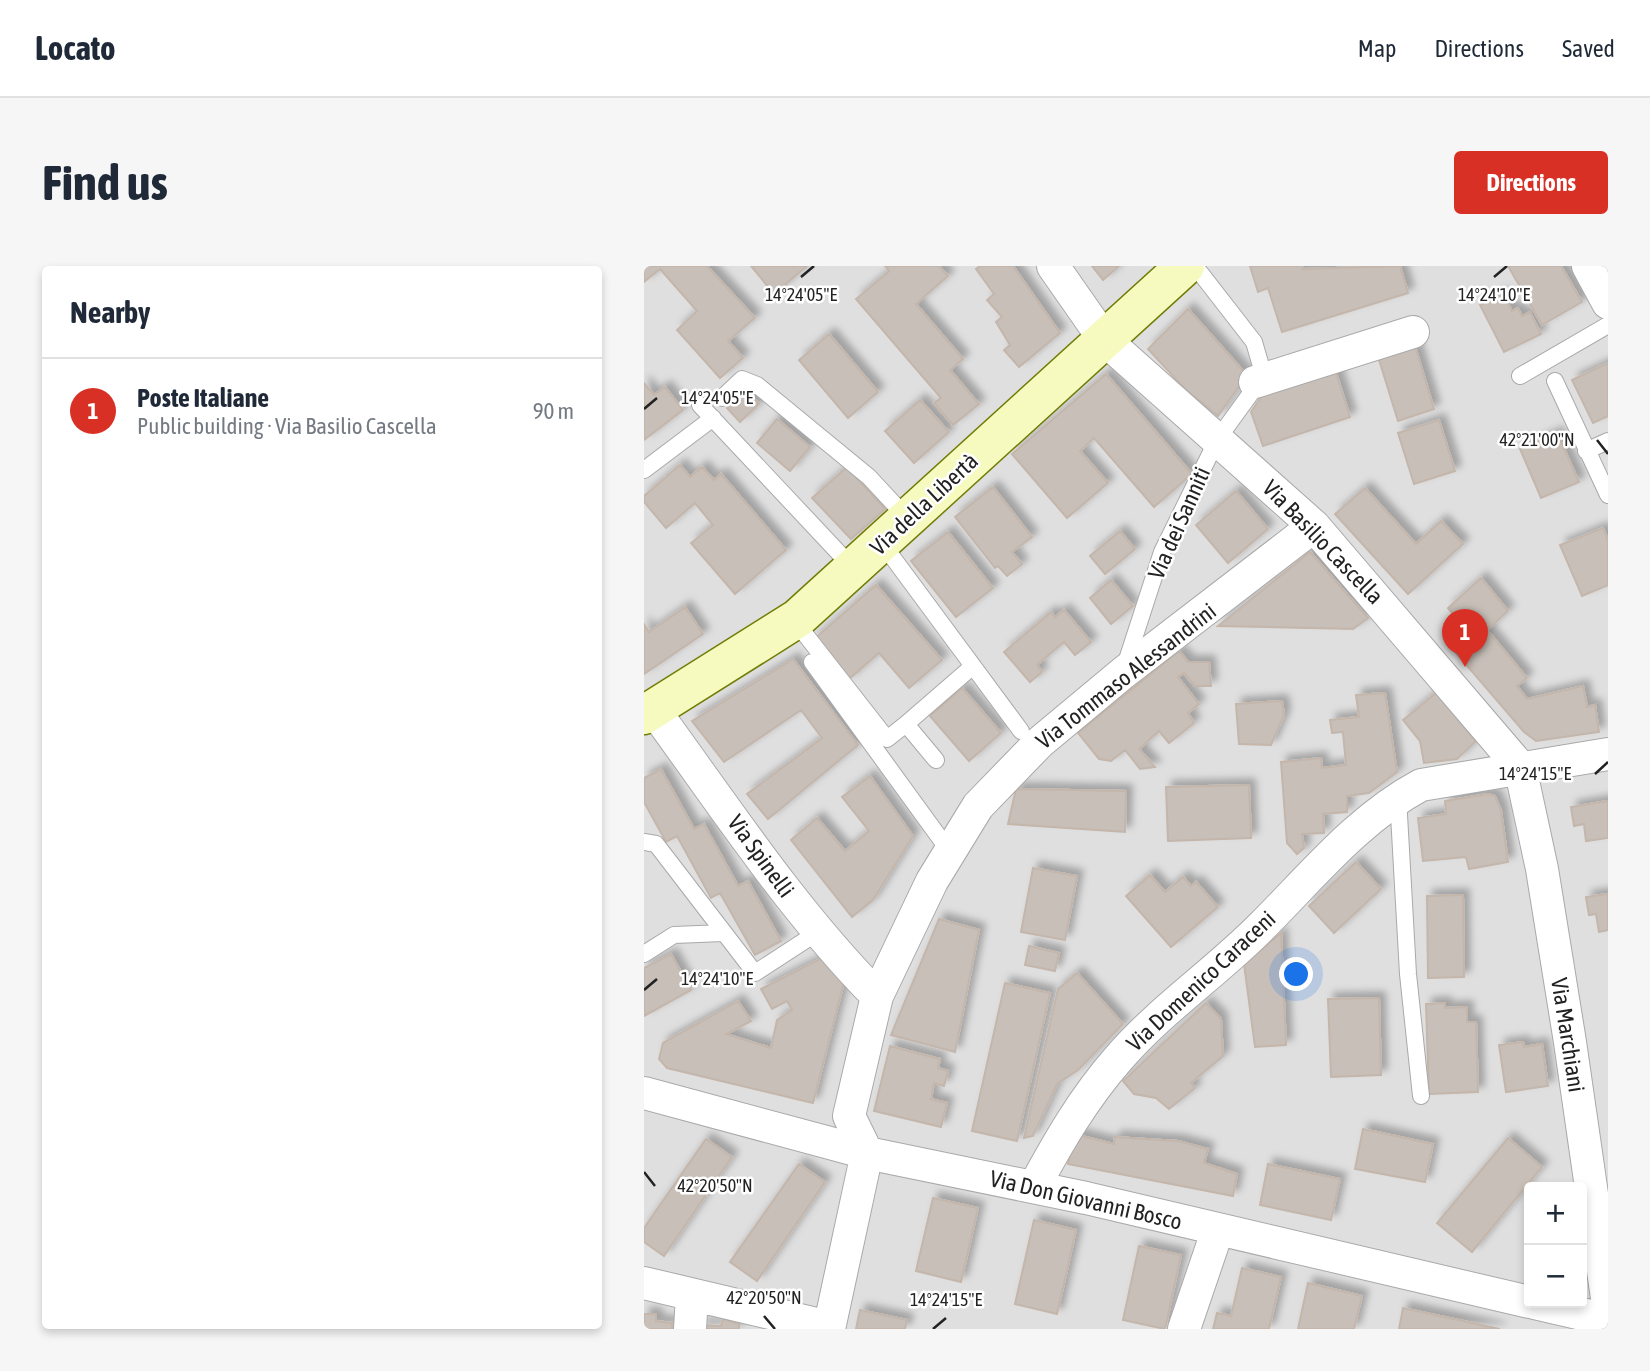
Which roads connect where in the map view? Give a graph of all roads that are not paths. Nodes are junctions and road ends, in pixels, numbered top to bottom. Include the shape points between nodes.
1 (1053, 266) edge
2 (1185, 266) edge
3 (1195, 266) edge
4 (1588, 266) edge
5 (1608, 303) edge
6 (1608, 325) edge
7 (1413, 332) dead end
8 (1104, 339) junction
9 (1520, 376) dead end
10 (1555, 381) dead end
11 (1255, 382) junction
12 (722, 398) dead end
13 (700, 405) dead end
14 (713, 418) junction
15 (1217, 440) junction
16 (1608, 441) edge
17 (1586, 451) junction
18 (644, 470) edge
19 (1608, 495) edge
20 (1314, 526) junction
21 (895, 531) junction
22 (853, 568) junction
23 (794, 620) junction
24 (812, 662) dead end
25 (973, 666) junction
26 (1123, 673) junction
27 (649, 712) edge
28 (906, 724) junction
29 (1021, 731) dead end
30 (1608, 754) edge
31 (936, 760) dead end
32 (1520, 767) junction
33 (1398, 797) junction
34 (644, 842) edge
35 (950, 852) junction
36 (818, 932) junction
37 (723, 933) junction
38 (644, 954) edge
39 (877, 996) junction
40 (644, 1093) edge
41 (1421, 1096) dead end
42 (867, 1153) junction
43 (1034, 1187) junction
44 (1217, 1230) junction
45 (644, 1283) edge
46 (692, 1296) junction
47 (1524, 1300) edge
48 (1608, 1305) edge
49 (1557, 1308) edge
50 (1608, 1320) edge
51 (829, 1328) edge
52 (690, 1329) edge
53 (1184, 1329) edge

1 - 8 street, Via Basilio Cascella
2 - 8 main road, Via della Libertà
3 - 11 lane via 1254,342 1261,366
4 - 5 street
6 - 9 lane
7 - 11 street
8 - 15 street, Via Basilio Cascella
8 - 21 main road, Via della Libertà
10 - 17 lane
11 - 15 lane, Via dei Sanniti
12 - 21 lane via 742,379 757,385 869,477
13 - 14 lane
14 - 18 lane
14 - 22 lane
15 - 20 street, Via Basilio Cascella
15 - 26 lane, Via dei Sanniti via 1162,552
16 - 17 lane
17 - 19 lane
20 - 26 street, Via Tommaso Alessandrini
20 - 32 street, Via Basilio Cascella
21 - 22 main road, Via della Libertà
21 - 25 lane
22 - 23 main road, Via della Libertà
23 - 27 main road, Via della Libertà
23 - 28 lane via 887,739
24 - 35 lane
25 - 28 lane
25 - 29 lane
26 - 35 street, Via Tommaso Alessandrini via 1039,743 978,806
27 - 36 street, Via Spinelli
28 - 31 lane
30 - 32 street, Via Domenico Caraceni
32 - 33 street, Via Domenico Caraceni via 1421,785
32 - 48 street, Via Marchiani via 1542,869
33 - 41 lane via 1408,974
33 - 43 street, Via Domenico Caraceni via 1119,1057 1074,1114
34 - 37 lane via 656,844
35 - 39 street, Via Tommaso Alessandrini
36 - 37 lane via 755,973
36 - 39 street, Via Spinelli
37 - 38 lane via 674,934
39 - 42 street, Via Tommaso Alessandrini via 849,1116
40 - 42 street, Via Don Giovanni Bosco
42 - 43 street, Via Don Giovanni Bosco
42 - 51 street
43 - 44 street, Via Don Giovanni Bosco
44 - 47 street, Via Don Giovanni Bosco
44 - 53 street
45 - 46 street
46 - 51 street
46 - 52 street
49 - 50 street, Via Don Giovanni Bosco

